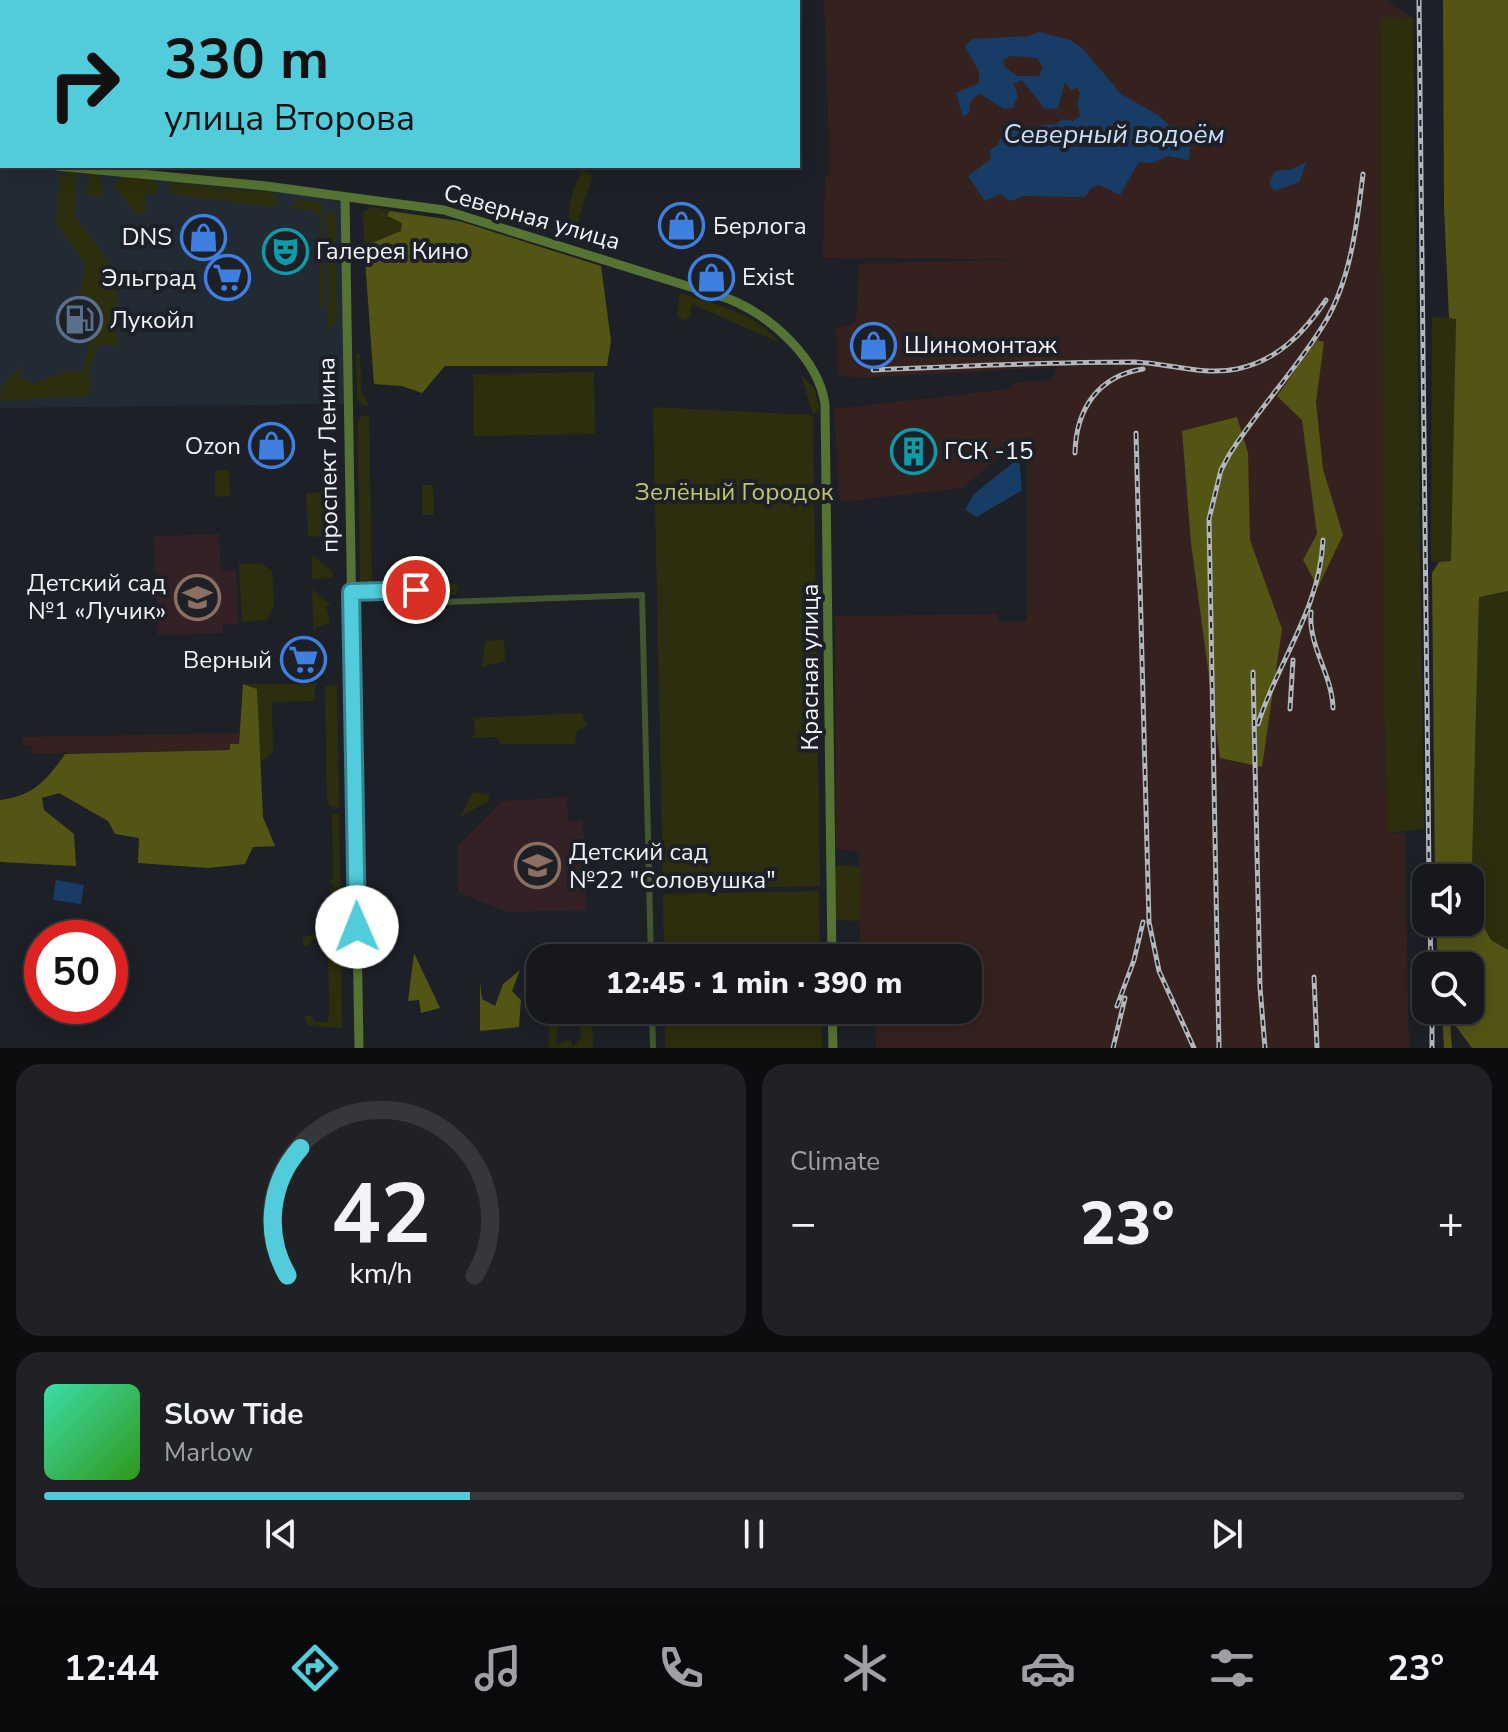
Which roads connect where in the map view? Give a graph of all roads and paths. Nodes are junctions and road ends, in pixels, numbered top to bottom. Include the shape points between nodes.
1 (75, 168) edge
2 (345, 197) junction
3 (818, 378) joint
4 (351, 592) junction
5 (651, 944) edge
6 (832, 944) edge
7 (652, 1024) edge
8 (832, 1024) edge
9 (359, 1048) edge
10 (653, 1048) edge
11 (833, 1048) edge

1 - 2 main road, Северная улица
2 - 3 main road, Северная улица via 470,216 729,299 783,334
2 - 4 main road, проспект Ленина
3 - 6 main road, Красная улица via 825,404 827,463
4 - 5 street via 416,590 416,603 642,595
4 - 9 main road, проспект Ленина
7 - 10 street
8 - 11 main road

